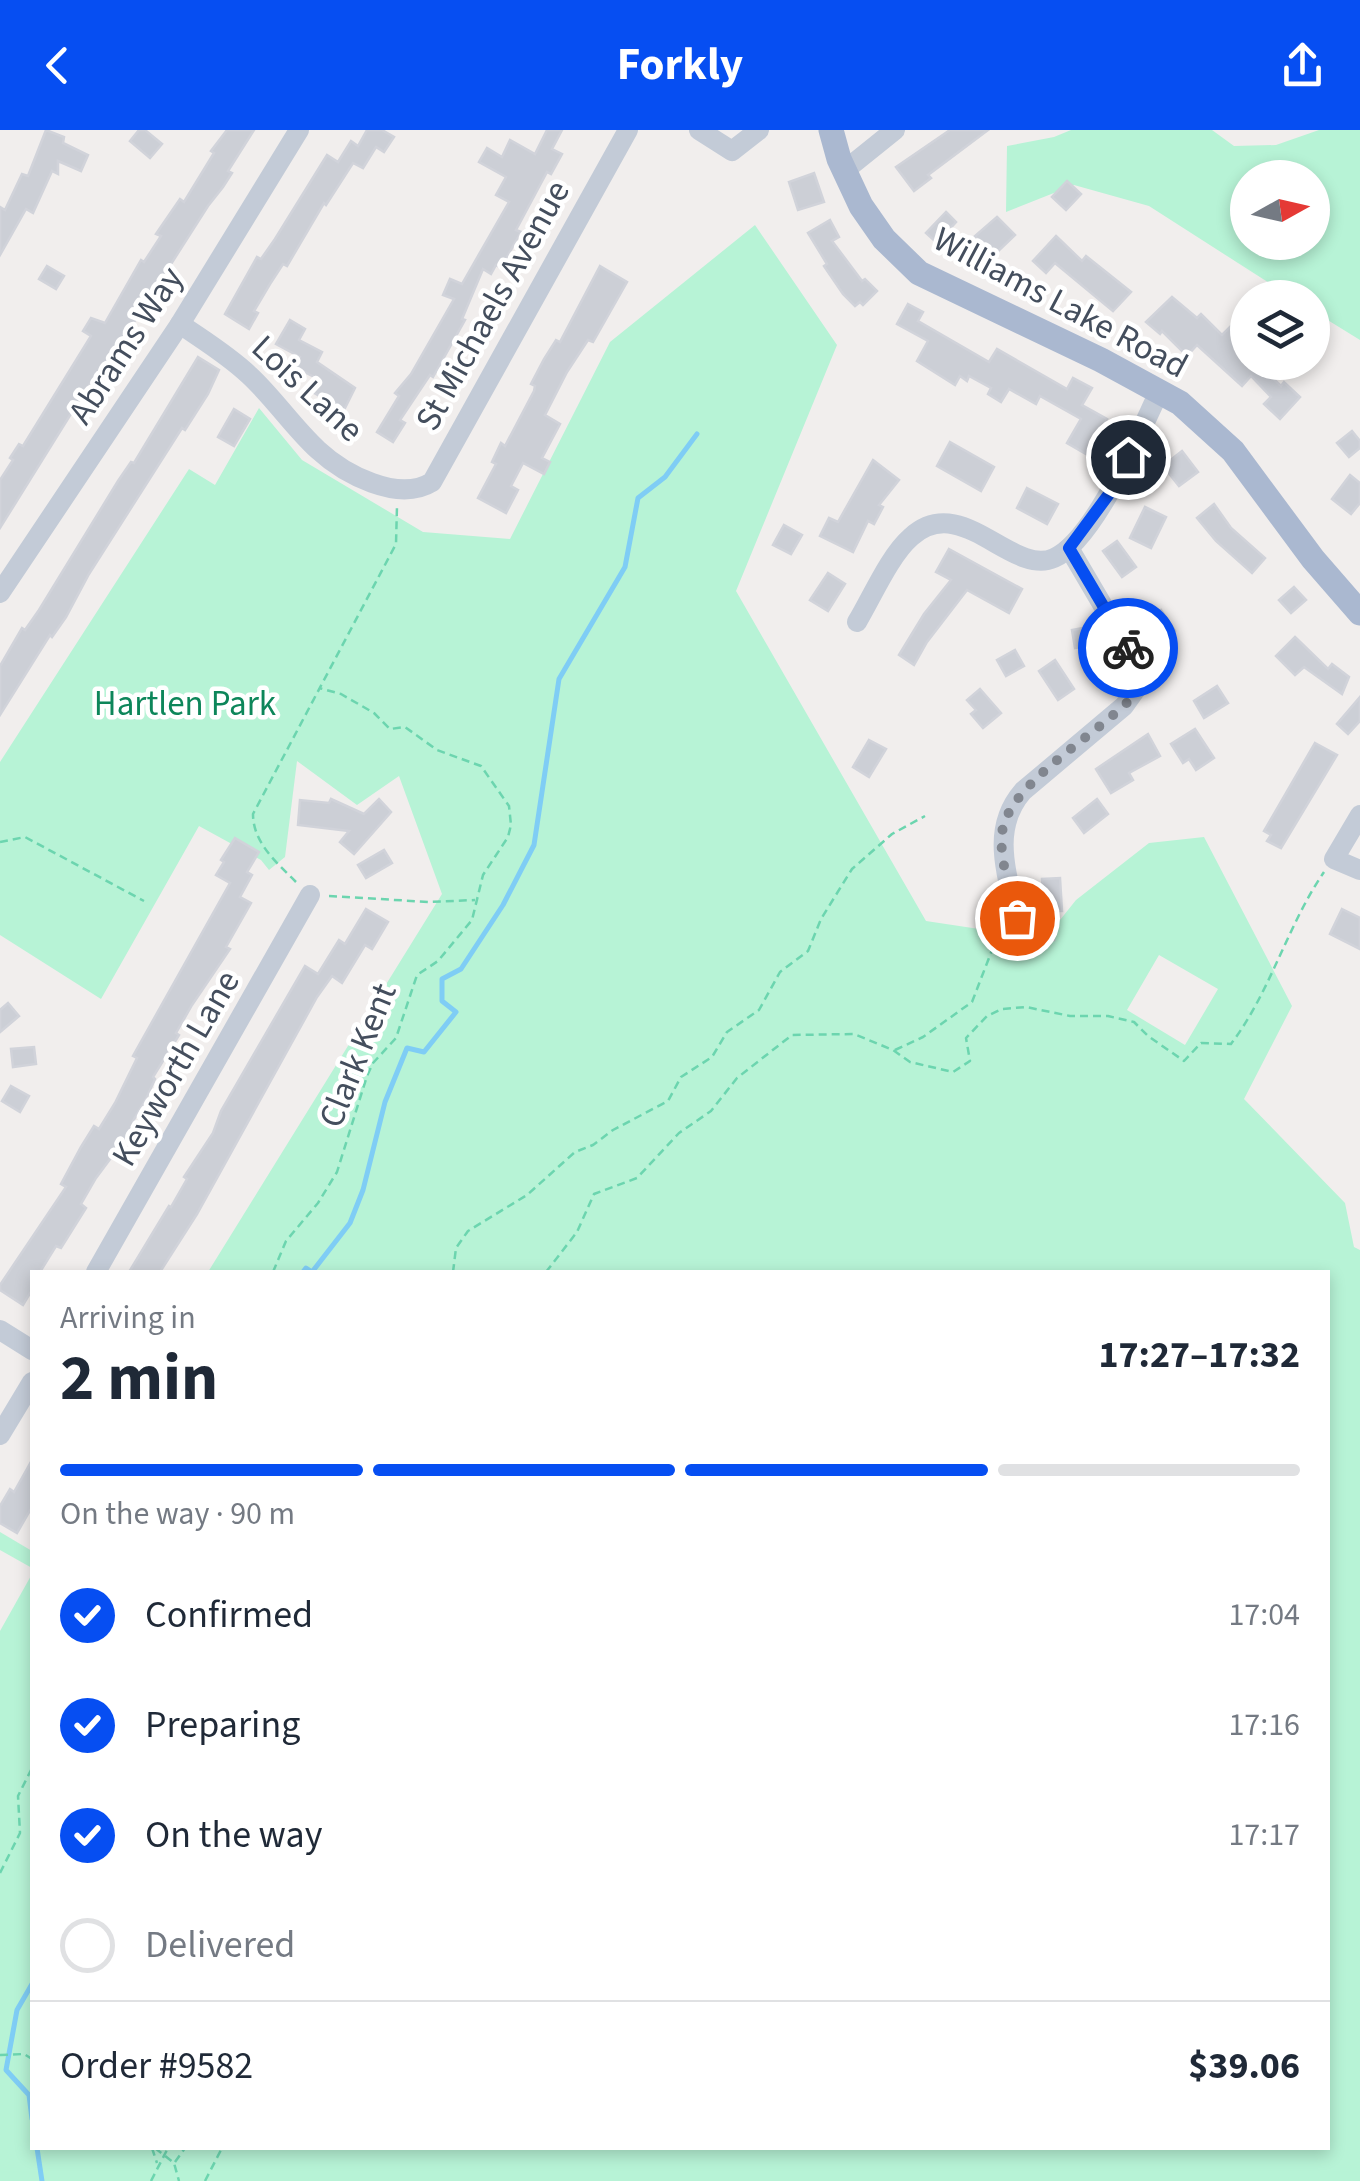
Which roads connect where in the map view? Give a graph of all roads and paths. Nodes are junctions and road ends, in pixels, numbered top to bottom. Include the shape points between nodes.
1 (299, 130) edge
2 (628, 130) edge
3 (699, 130) edge
4 (759, 130) edge
5 (831, 130) edge
6 (895, 130) edge
7 (844, 171) junction
8 (180, 324) junction
9 (1160, 390) junction
10 (398, 490) junction
11 (1069, 548) junction
12 (0, 593) edge
13 (1360, 612) edge
14 (857, 622) dead end
15 (319, 688) junction
16 (1360, 815) edge
17 (925, 816) dead end
18 (0, 842) edge
19 (1334, 859) junction
20 (1360, 870) edge
21 (310, 895) junction
22 (476, 900) junction
23 (144, 901) dead end
24 (1017, 918) joint
25 (893, 1050) junction
26 (97, 1270) edge
27 (273, 1270) edge
28 (453, 1270) edge
29 (548, 1270) edge
30 (0, 1330) edge
31 (30, 1349) edge
32 (30, 1385) edge
33 (0, 1435) edge
34 (30, 1772) edge
35 (0, 1873) edge
36 (0, 2055) edge
37 (30, 2058) edge
38 (154, 2150) edge
39 (157, 2150) edge
40 (167, 2150) edge
41 (184, 2150) edge
42 (221, 2150) edge
43 (174, 2163) junction
44 (157, 2164) junction
45 (151, 2181) edge
46 (179, 2181) edge
47 (204, 2181) edge

1 - 8 street, Abrams Way
2 - 10 street, St Michaels Avenue via 432,482
3 - 4 street via 732,150
5 - 7 main road, Williams Lake Road
6 - 7 street
7 - 9 main road, Williams Lake Road via 872,224 919,274
8 - 10 street, Lois Lane via 247,372 318,450
8 - 12 street, Abrams Way
9 - 11 street via 1112,490
9 - 13 main road, Williams Lake Road via 1234,451
10 - 15 path via 396,544
11 - 14 street via 1037,560 961,526 924,528 906,542
11 - 24 street via 1136,662 1139,685 1010,809 1002,839
15 - 21 path via 253,814 258,840
15 - 22 path, Clark Kent via 374,712 390,729 405,727 438,750 480,766 509,806 511,825
16 - 19 street
17 - 28 path via 852,869 808,951 780,972 758,1010 727,1032 712,1057 681,1078 668,1101 575,1152 526,1195 468,1231 456,1248
18 - 23 path via 25,837
19 - 20 street
19 - 25 path via 1231,1044 1202,1043 1184,1061 1134,1022 1026,1007 1002,1009 976,1024 966,1038 970,1061 953,1072 910,1062
21 - 22 path
21 - 26 street, Keyworth Lane
22 - 27 path, Clark Kent via 472,920 438,961 416,975 396,1038 368,1076 337,1172
24 - 25 path via 999,932 972,1002
25 - 29 path via 854,1034 792,1035 736,1078 711,1112 679,1133 637,1178 594,1194 577,1232
30 - 31 street
32 - 33 street
34 - 35 path via 18,1796 20,1833
36 - 37 path
38 - 44 path
39 - 43 path
40 - 44 path
41 - 43 path
42 - 47 path
43 - 46 path
44 - 45 path

